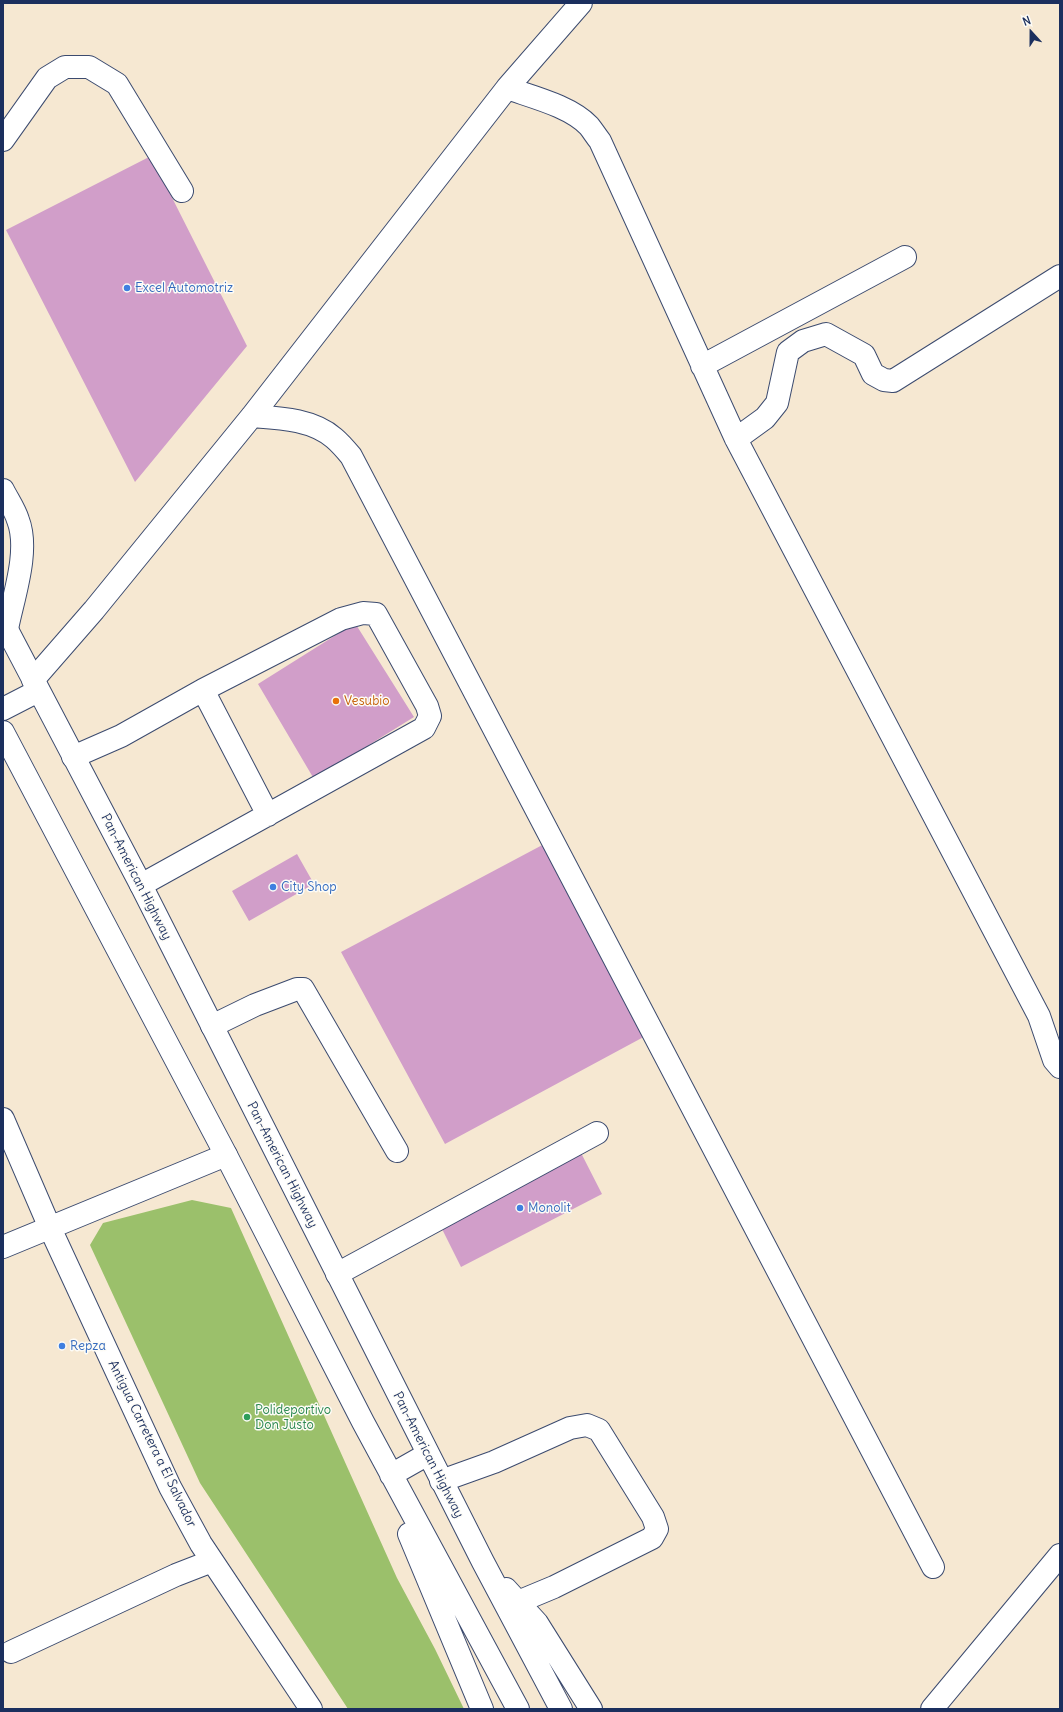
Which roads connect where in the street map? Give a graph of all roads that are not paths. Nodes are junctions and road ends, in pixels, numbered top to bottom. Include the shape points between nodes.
1 (581, 3) edge
2 (507, 88) junction
3 (3, 140) edge
4 (182, 191) dead end
5 (905, 257) dead end
6 (1058, 283) edge
7 (702, 366) junction
8 (252, 416) junction
9 (736, 439) junction
10 (3, 490) edge
11 (5, 626) edge
12 (36, 686) junction
13 (203, 690) junction
14 (3, 709) edge
15 (3, 732) edge
16 (73, 757) junction
17 (268, 815) junction
18 (141, 885) junction
19 (212, 1026) junction
20 (1060, 1067) edge
21 (3, 1119) edge
22 (597, 1132) dead end
23 (397, 1151) dead end
24 (226, 1155) junction
25 (50, 1228) junction
26 (3, 1247) edge
27 (337, 1274) junction
28 (362, 1422) junction
29 (428, 1454) junction
30 (391, 1475) junction
31 (441, 1481) junction
32 (1060, 1555) edge
33 (212, 1561) junction
34 (483, 1562) junction
35 (934, 1567) dead end
36 (518, 1602) junction
37 (11, 1652) dead end
38 (312, 1709) edge
39 (482, 1709) edge
40 (518, 1709) edge
41 (562, 1709) edge
42 (591, 1709) edge
43 (932, 1709) edge

1 - 2 main road
2 - 7 main road via 569,112 588,125 600,141
2 - 8 main road
3 - 4 main road via 47,78 66,67 89,67 116,84
5 - 7 main road
6 - 9 main road via 893,381 884,380 873,374 864,355 826,334 803,341 788,352 777,403 765,418
7 - 9 main road
8 - 12 main road via 99,604
8 - 35 main road via 282,418 314,426 334,438 351,456
9 - 20 main road via 1039,1016 1054,1060
10 - 11 main road via 19,521 22,542 20,566
11 - 12 main road, Pan-American Highway
12 - 14 main road
12 - 16 main road, Pan-American Highway
13 - 16 main road via 121,736
13 - 17 main road
13 - 17 main road via 341,619 363,613 376,614 428,706 430,716 424,728
15 - 24 main road
16 - 18 main road, Pan-American Highway
17 - 18 main road
18 - 19 main road, Pan-American Highway
19 - 23 main road via 255,1005 303,989
19 - 27 main road, Pan-American Highway
21 - 25 main road, Antigua Carretera a El Salvador
22 - 27 main road
24 - 25 main road
24 - 28 main road
25 - 26 main road
25 - 33 main road, Antigua Carretera a El Salvador via 170,1487
27 - 29 main road, Pan-American Highway
28 - 30 main road
28 - 39 main road
29 - 30 main road
29 - 31 main road, Pan-American Highway
30 - 40 main road
31 - 34 main road, Pan-American Highway
31 - 36 main road via 494,1462 570,1428 587,1425 599,1430 653,1517 657,1529 652,1538
32 - 43 main road
33 - 37 main road via 176,1575
33 - 38 main road, Antigua Carretera a El Salvador
34 - 36 main road
34 - 41 main road, Pan-American Highway
36 - 42 main road via 537,1623

